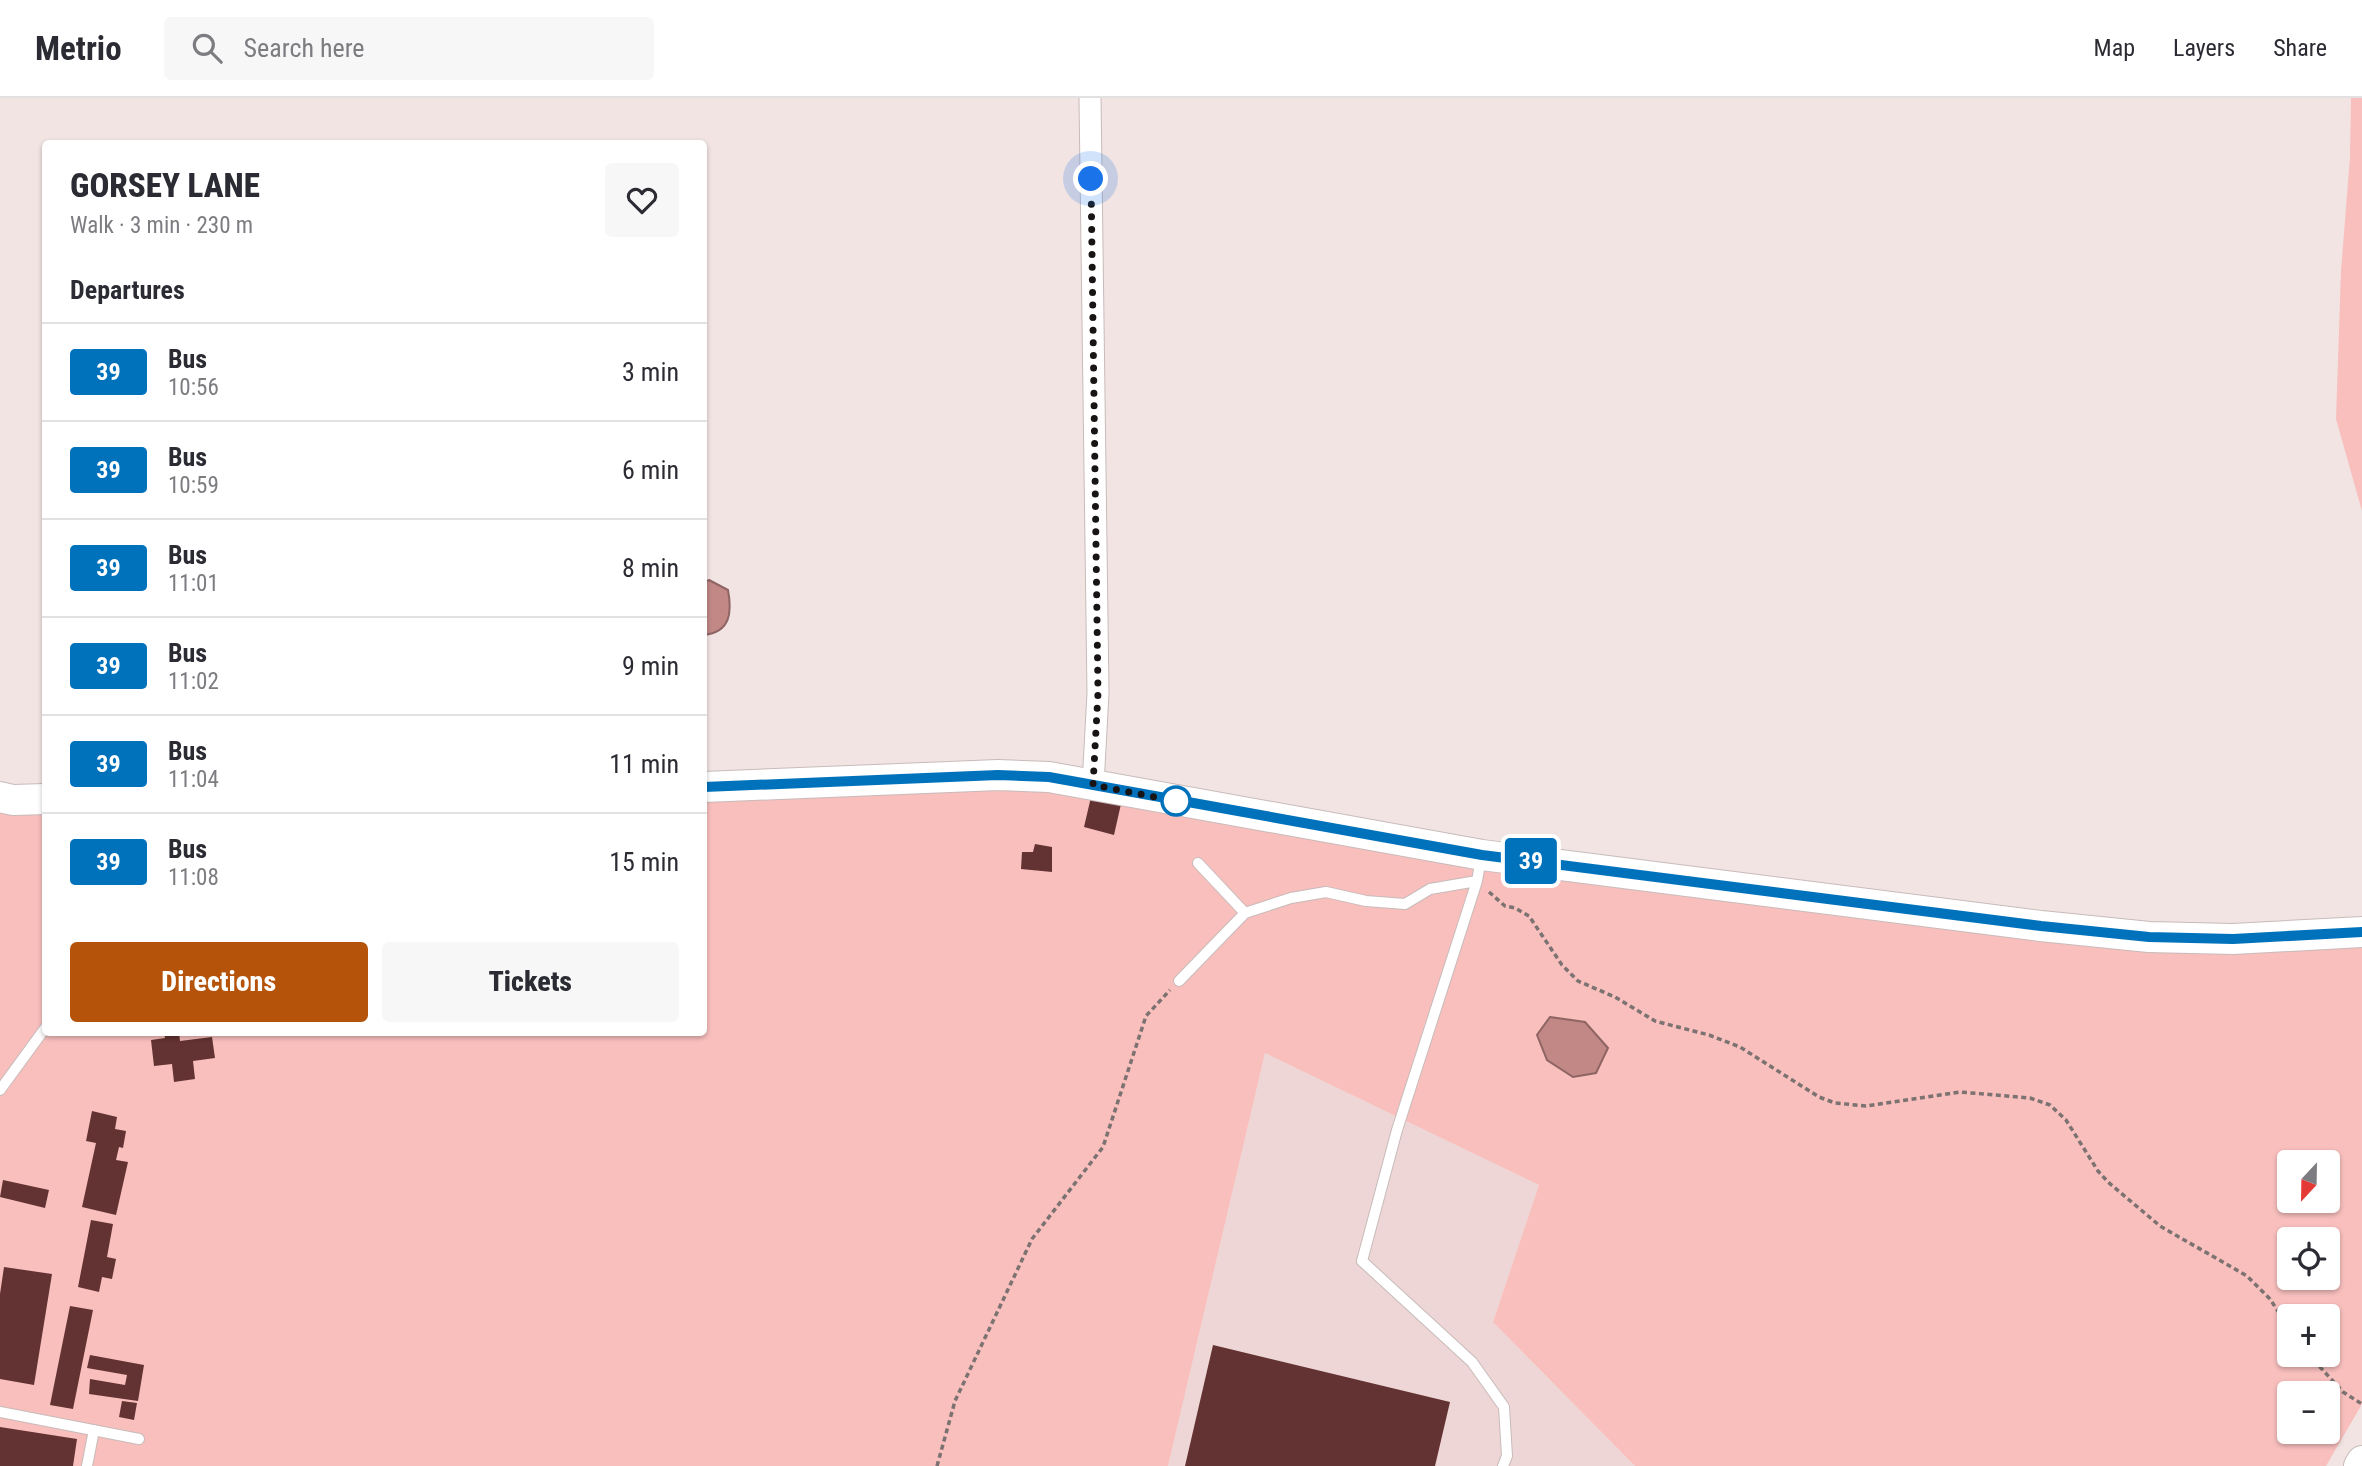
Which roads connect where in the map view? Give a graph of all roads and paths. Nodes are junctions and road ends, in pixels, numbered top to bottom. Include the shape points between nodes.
1 (1090, 98) edge
2 (1093, 785) junction
3 (707, 787) edge
4 (0, 797) edge
5 (42, 799) edge
6 (1198, 863) dead end
7 (1479, 868) junction
8 (1245, 913) junction
9 (2362, 932) edge
10 (1179, 981) joint
11 (42, 1032) edge
12 (0, 1090) edge
13 (2277, 1310) edge
14 (2320, 1367) edge
15 (2362, 1404) edge
16 (0, 1412) edge
17 (94, 1430) junction
18 (139, 1439) dead end
19 (2362, 1461) edge
20 (87, 1466) edge
21 (937, 1466) edge
22 (1503, 1466) edge
23 (2359, 1466) edge

1 - 2 street via 1098,693
2 - 3 street via 998,775
2 - 7 street
4 - 5 street
6 - 8 lane
7 - 8 lane via 1405,904 1326,892
7 - 9 street via 2149,937 2233,939
7 - 13 path via 1500,903 1529,916 1577,981 1655,1021 1740,1047 1819,1097 1866,1106 1960,1092 2030,1098 2050,1105 2066,1120 2108,1182 2160,1226 2247,1276
7 - 22 lane via 1397,1130 1362,1261 1472,1362 1504,1407 1507,1456
8 - 10 lane
10 - 21 path via 1146,1016 1103,1147 1032,1239 955,1401
11 - 12 lane
14 - 15 path via 2343,1392
16 - 17 lane
17 - 18 lane
17 - 20 lane
19 - 23 street

